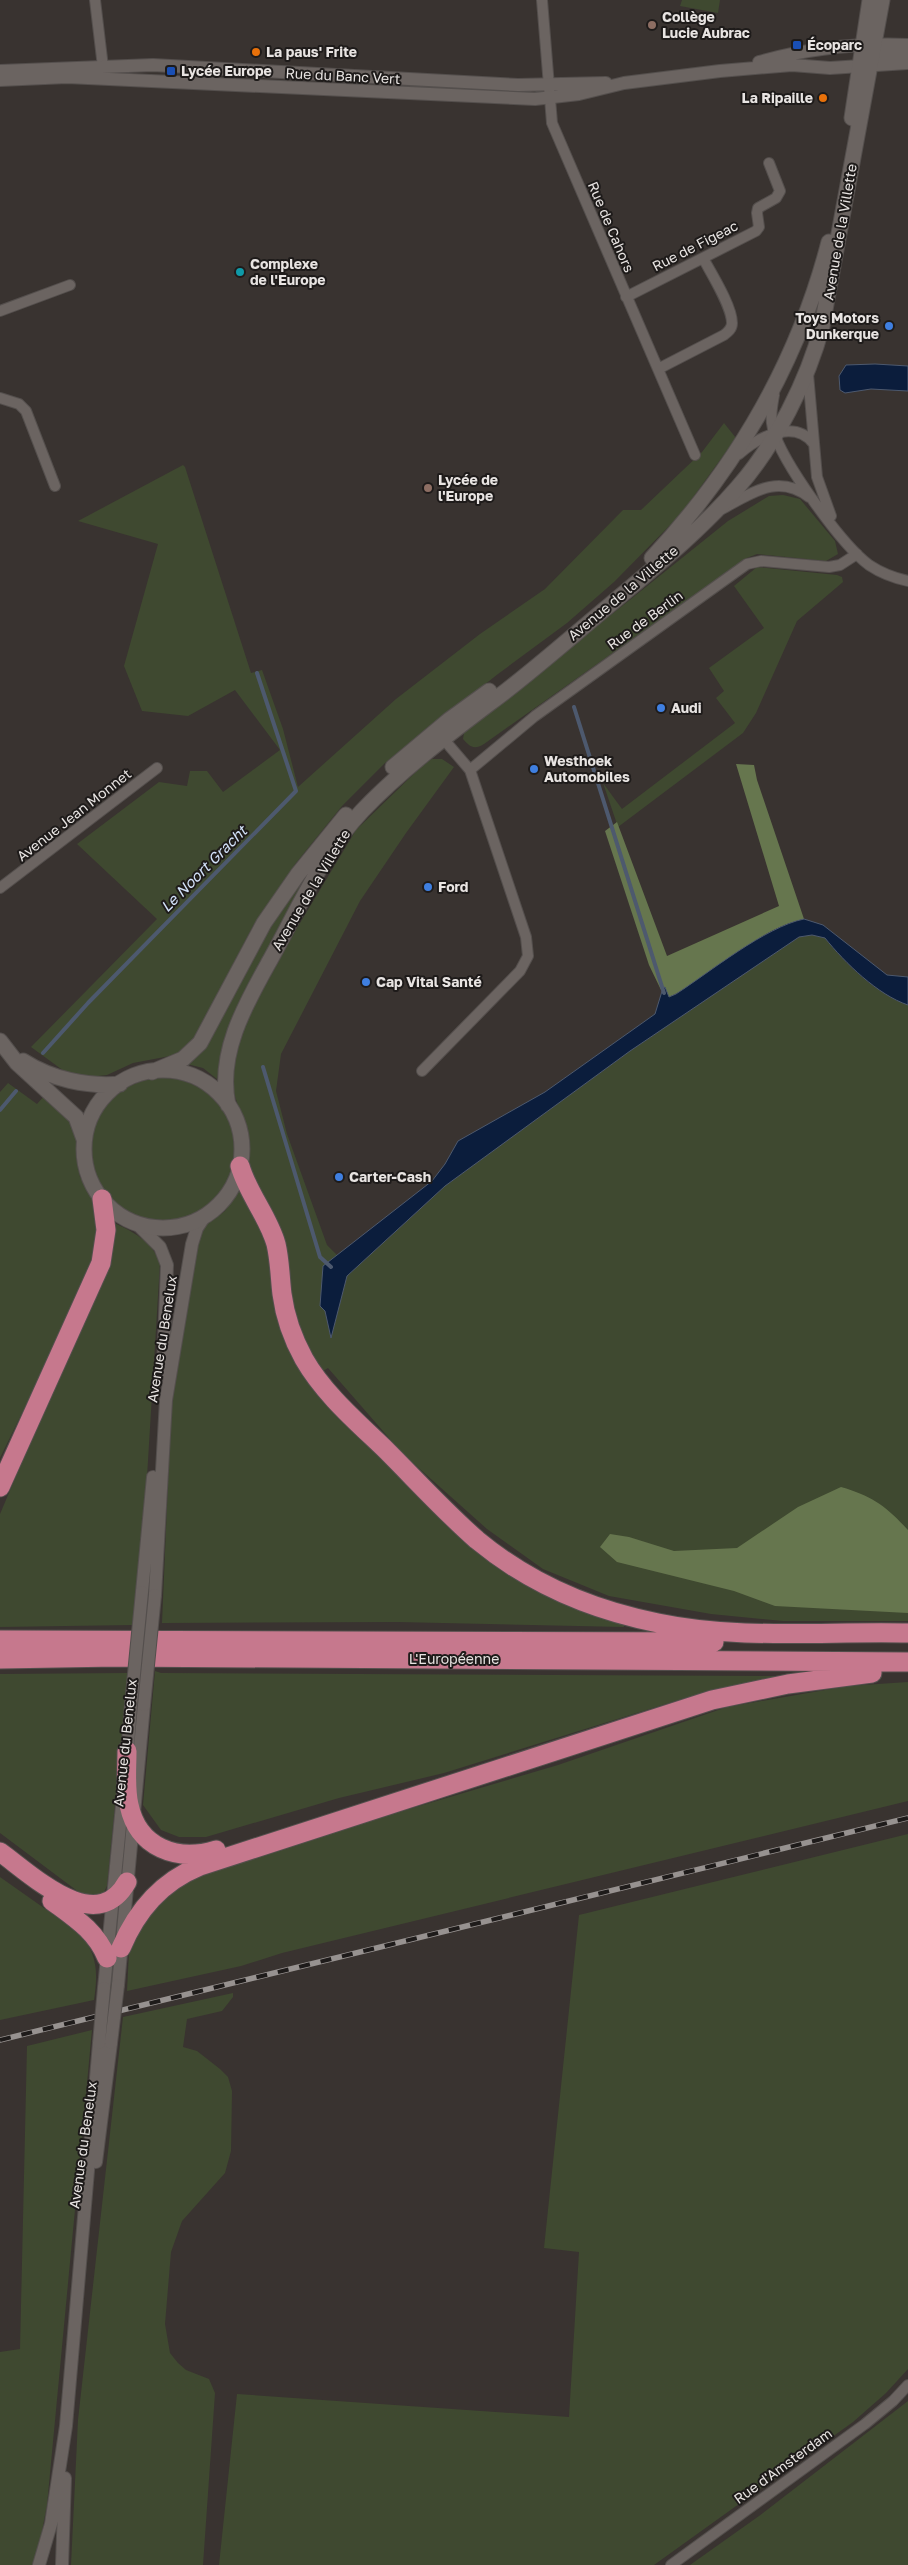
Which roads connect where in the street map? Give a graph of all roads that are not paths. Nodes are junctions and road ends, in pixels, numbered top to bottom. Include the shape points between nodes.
1 (96, 0) edge
2 (542, 0) edge
3 (870, 0) edge
4 (882, 0) edge
5 (908, 45) edge
6 (908, 54) edge
7 (866, 55) junction
8 (908, 62) edge
9 (103, 67) junction
10 (0, 71) edge
11 (720, 71) junction
12 (0, 80) edge
13 (624, 83) junction
14 (550, 84) junction
15 (550, 98) junction
16 (769, 163) dead end
17 (703, 258) junction
18 (70, 285) dead end
19 (626, 297) junction
20 (0, 311) edge
21 (658, 369) junction
22 (808, 370) junction
23 (775, 386) junction
24 (0, 398) edge
25 (774, 434) junction
26 (813, 443) junction
27 (695, 455) dead end
28 (729, 464) junction
29 (55, 486) dead end
30 (814, 500) junction
31 (712, 514) junction
32 (841, 535) junction
33 (857, 554) junction
34 (908, 581) edge
35 (439, 735) junction
36 (156, 768) dead end
37 (470, 770) junction
38 (4, 885) edge
39 (0, 892) edge
40 (1, 1043) edge
41 (422, 1071) dead end
42 (152, 1072) junction
43 (120, 1084) junction
44 (228, 1105) junction
45 (84, 1142) junction
46 (240, 1166) junction
47 (102, 1199) junction
48 (204, 1216) junction
49 (137, 1224) junction
50 (0, 1487) edge
51 (148, 1594) junction
52 (908, 1634) edge
53 (0, 1640) edge
54 (908, 1642) edge
55 (0, 1659) edge
56 (908, 1662) edge
57 (908, 1671) edge
58 (138, 1705) junction
59 (127, 1751) junction
60 (476, 1776) junction
61 (133, 1816) junction
62 (0, 1852) edge
63 (0, 1864) edge
64 (127, 1882) junction
65 (112, 1898) junction
66 (114, 1953) junction
67 (105, 2043) junction
68 (908, 2385) edge
69 (66, 2426) junction
70 (39, 2565) edge
71 (62, 2565) edge
72 (671, 2565) edge

1 - 9 street
2 - 14 street, Rue de Cahors
3 - 7 main road, Avenue de la Villette
4 - 7 main road, Avenue de la Villette
5 - 7 street, Rue du Banc Vert
6 - 7 street, Rue du Banc Vert
7 - 8 street, Rue du Banc Vert
7 - 11 street, Rue du Banc Vert
7 - 11 street, Rue du Banc Vert via 780,56
7 - 22 main road, Avenue de la Villette via 824,318
7 - 23 main road, Avenue de la Villette via 829,243 805,318
9 - 10 street, Rue du Banc Vert
9 - 14 street, Rue du Banc Vert via 163,66
11 - 13 street, Rue du Banc Vert
12 - 15 street, Rue du Banc Vert via 67,77 377,94
13 - 14 street, Rue du Banc Vert
13 - 15 street, Rue du Banc Vert
14 - 15 street, Rue de Cahors
15 - 19 street, Rue de Cahors via 554,127
16 - 17 street, Rue de Figeac via 780,191 778,196 758,208 758,229
17 - 19 street, Rue de Figeac
17 - 21 street via 729,312 730,329
18 - 20 street
19 - 21 street, Rue de Cahors
21 - 27 street, Rue de Cahors
22 - 25 main road, Avenue de la Villette
22 - 26 street
23 - 25 street via 771,416
23 - 28 main road, Avenue de la Villette
24 - 29 street via 19,404 26,412
25 - 26 street via 800,432
25 - 28 street via 750,444
25 - 30 street via 786,459
25 - 31 main road, Avenue de la Villette via 744,480
26 - 32 street via 820,492
28 - 35 main road, Avenue de la Villette via 672,536 620,589
30 - 31 street via 794,488 775,485 755,491
30 - 32 street
31 - 35 main road, Avenue de la Villette via 518,681
32 - 33 street
33 - 34 street via 883,573
33 - 37 street, Rue de Berlin via 840,565 829,567 761,561 747,564 535,716
35 - 37 street
35 - 42 main road, Avenue de la Villette via 361,798 298,874 258,932 195,1049 183,1059
35 - 44 main road, Avenue de la Villette via 366,807 326,860 239,1022 225,1066
36 - 38 street, Avenue Jean Monnet
37 - 41 street via 526,937 528,956 520,972
38 - 39 street, Avenue Jean Monnet
40 - 43 main road via 33,1067 52,1076 89,1083
40 - 45 main road via 22,1068 76,1117
42 - 43 main road
42 - 44 main road via 177,1072 197,1078
43 - 45 main road via 94,1110
44 - 46 main road via 241,1136
45 - 47 main road via 88,1174
46 - 48 main road via 226,1196
46 - 52 highway via 247,1188 274,1238 286,1315 297,1345 314,1375 455,1520 504,1560 538,1581 581,1601 667,1625 724,1632
47 - 49 main road via 118,1214
47 - 50 highway via 106,1230 102,1262
48 - 49 main road via 174,1227 153,1228
48 - 51 street, Avenue du Benelux via 192,1244 169,1382
49 - 51 street, Avenue du Benelux via 163,1252 168,1272
51 - 58 street, Avenue du Benelux, bridge
53 - 54 highway, L'Européenne
55 - 56 highway, L'Européenne
57 - 60 highway via 820,1678 724,1697
58 - 59 street, Avenue du Benelux
58 - 61 street, Avenue du Benelux
59 - 61 highway via 128,1799
59 - 65 street, Avenue du Benelux
60 - 61 highway via 346,1809 193,1855 174,1854 155,1846 140,1830
60 - 66 highway via 186,1872 147,1903
61 - 64 street, Avenue du Benelux
62 - 65 highway via 75,1903 90,1905
63 - 66 highway via 89,1929
64 - 65 highway
64 - 66 street, Avenue du Benelux
65 - 66 street, Avenue du Benelux
66 - 67 street, Avenue du Benelux, bridge via 104,1988
66 - 67 street, Avenue du Benelux, bridge via 118,1985
67 - 69 street, Avenue du Benelux
68 - 72 street, Rue d'Amsterdam via 876,2416
69 - 70 street, Avenue du Benelux via 51,2524
69 - 71 street, Avenue du Benelux

